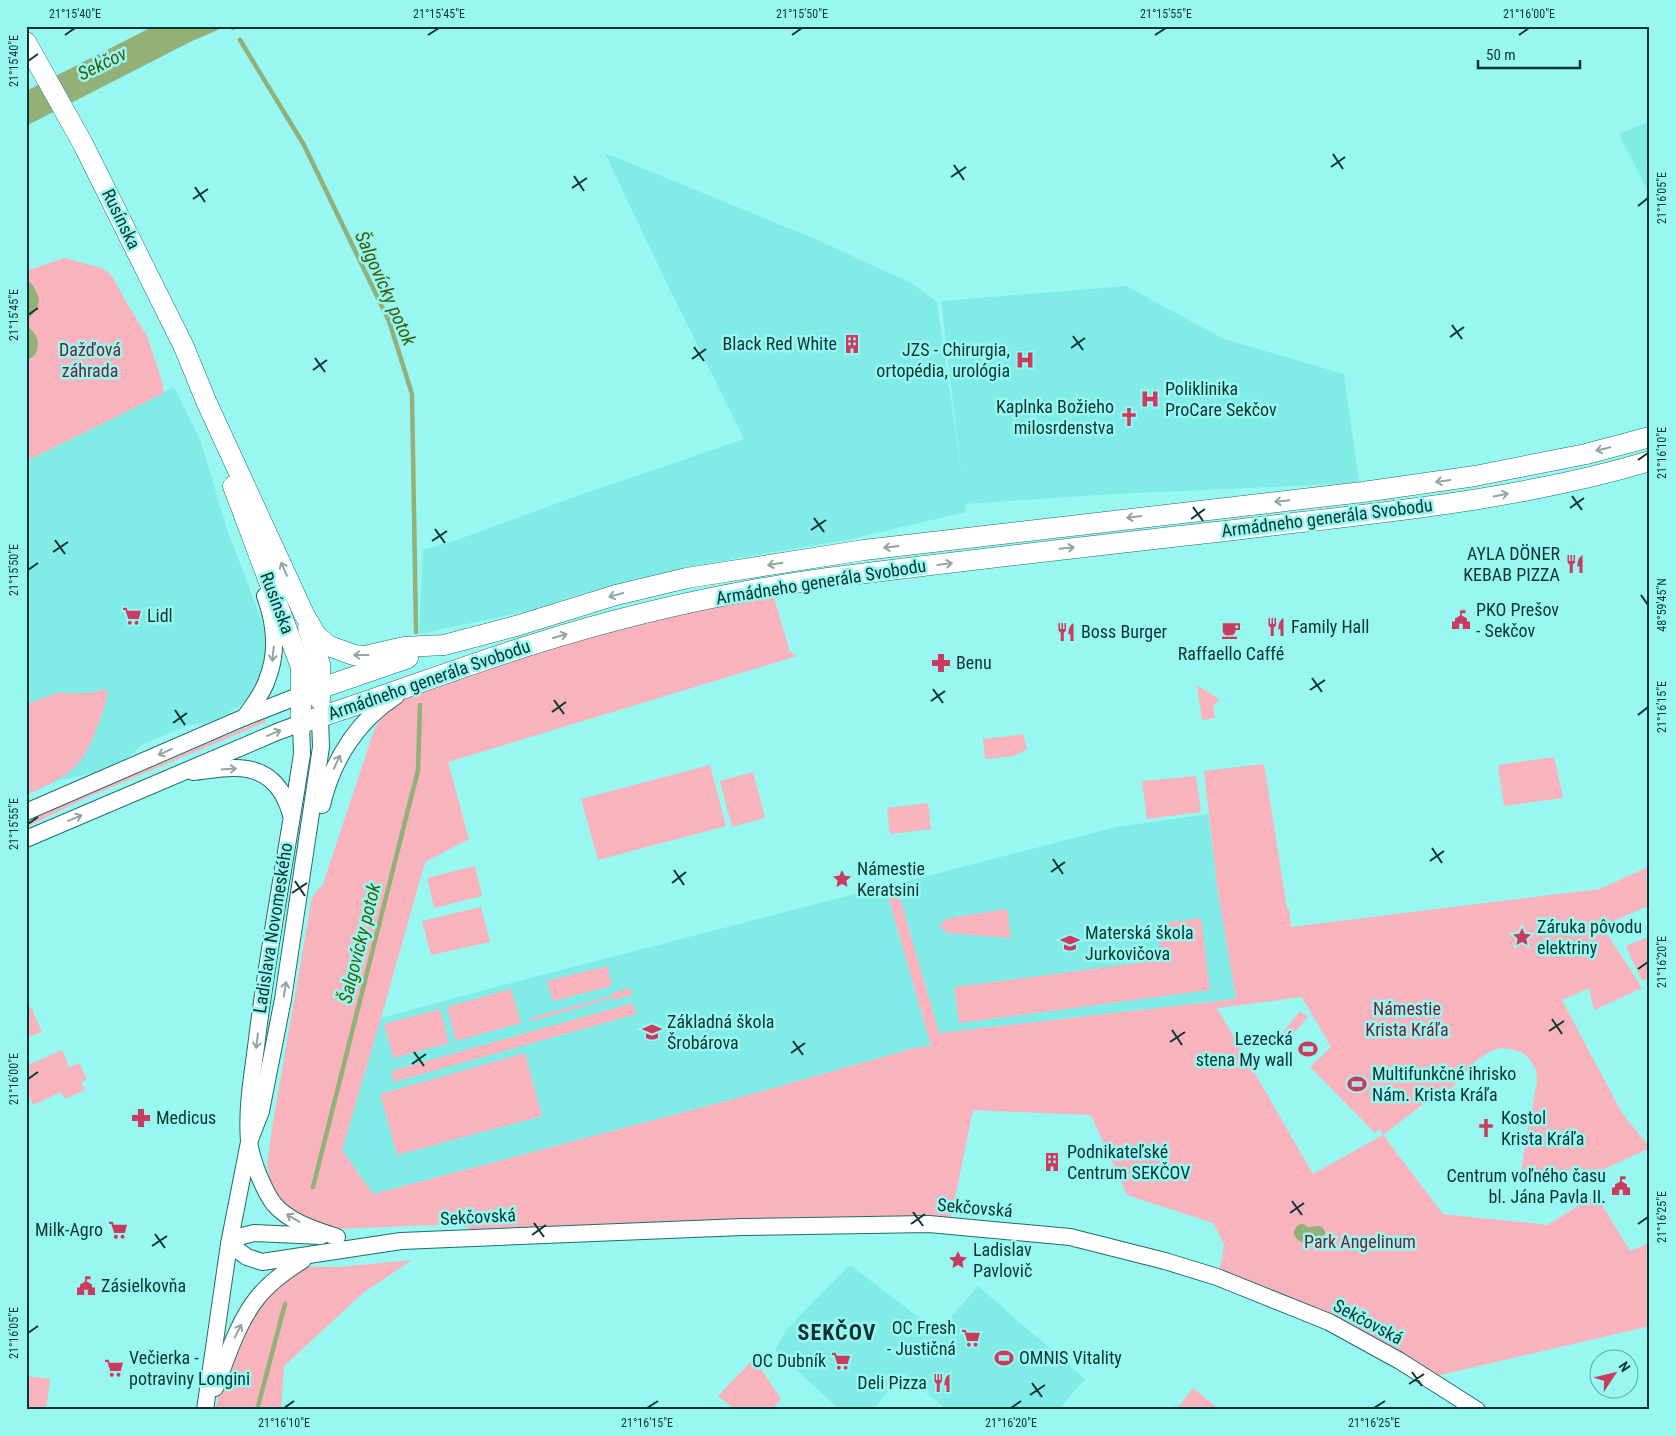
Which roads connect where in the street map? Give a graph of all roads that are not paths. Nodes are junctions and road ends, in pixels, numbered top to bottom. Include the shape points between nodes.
1 (27, 43) edge
2 (206, 401) junction
3 (1650, 436) edge
4 (1650, 460) edge
5 (234, 489) junction
6 (304, 614) junction
7 (444, 645) junction
8 (414, 684) junction
9 (320, 688) junction
10 (301, 696) junction
11 (245, 717) junction
12 (320, 717) junction
13 (301, 723) junction
14 (180, 773) junction
15 (26, 812) edge
16 (292, 820) junction
17 (26, 839) edge
18 (300, 892) junction
19 (249, 1142) junction
20 (343, 1237) junction
21 (401, 1241) junction
22 (229, 1244) junction
23 (312, 1255) junction
24 (207, 1410) edge
25 (1477, 1410) edge

1 - 2 main road, Rusínska via 83,144 184,348
2 - 5 main road, Rusínska
6 -> 2 main road, Rusínska
3 -> 7 main road, Armádneho generála Svobodu via 1586,454 1465,478 864,550 686,578
8 -> 4 main road, Armádneho generála Svobodu via 534,644 655,609 765,588 1480,499 1590,477
5 - 10 main road, Rusínska via 301,667
5 -> 11 street via 237,523 271,612 275,653 267,682
7 -> 6 main road, Armádneho generála Svobodu via 354,655 330,646 316,635
6 - 9 main road via 320,664
7 - 9 main road
8 - 12 main road, Armádneho generála Svobodu
18 -> 8 street via 327,784 341,753 381,705
9 - 10 main road
9 - 12 main road
10 - 11 street, Armádneho generála Svobodu
10 - 13 main road, Rusínska
11 -> 15 street, Armádneho generála Svobodu
12 - 13 main road, Armádneho generála Svobodu
12 - 18 street, Ladislava Novomeského via 320,747
14 -> 13 street, Armádneho generála Svobodu
13 - 16 street, Ladislava Novomeského via 302,754
14 -> 16 street via 231,768 264,775 279,787
17 -> 14 street, Armádneho generála Svobodu
16 -> 19 street, Ladislava Novomeského via 262,996 248,1107
19 -> 18 street, Ladislava Novomeského via 261,1111
20 -> 19 street, Sekčovská via 299,1222 275,1204 264,1186
19 - 22 street, Ladislava Novomeského
20 - 21 street, Sekčovská
20 - 22 street, Sekčovská via 254,1233
21 - 23 street, Sekčovská
21 - 25 street, Sekčovská via 732,1227 929,1224 1070,1237 1217,1277 1329,1322 1400,1361
22 - 23 street, Sekčovská via 247,1257 262,1262
22 - 24 street, Ladislava Novomeského
24 -> 23 street via 237,1332 258,1297 286,1270

